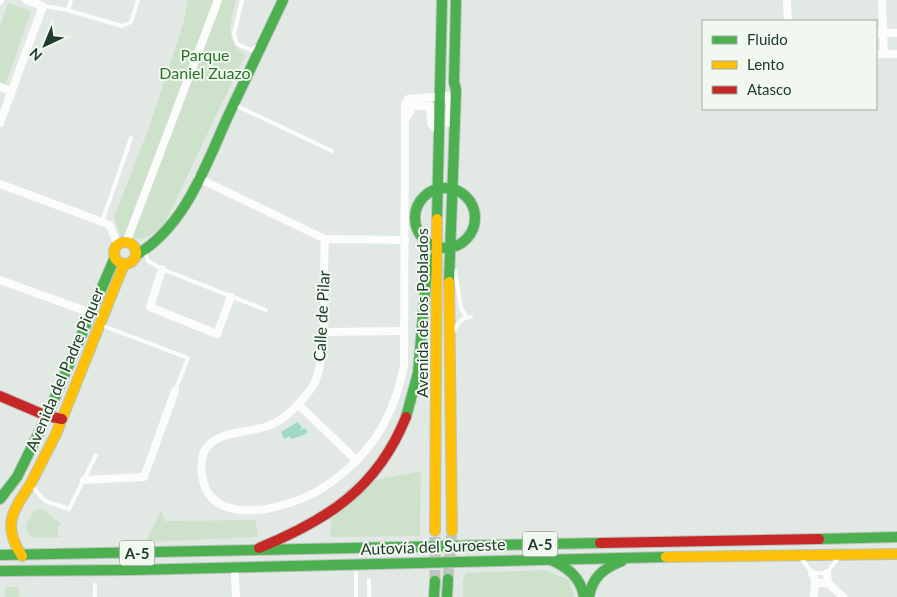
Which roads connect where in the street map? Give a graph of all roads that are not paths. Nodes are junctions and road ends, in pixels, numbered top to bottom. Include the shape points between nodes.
1 (26, 0) edge
2 (71, 0) edge
3 (138, 0) edge
4 (218, 0) edge
5 (242, 0) edge
6 (283, 0) edge
7 (442, 0) edge
8 (456, 0) edge
9 (787, 0) edge
10 (882, 0) edge
11 (43, 6) junction
12 (68, 10) junction
13 (788, 20) edge
14 (879, 33) edge
15 (897, 33) edge
16 (262, 44) junction
17 (880, 54) edge
18 (897, 54) edge
19 (0, 87) edge
20 (11, 91) junction
21 (440, 96) junction
22 (233, 104) junction
23 (406, 119) junction
24 (0, 122) edge
25 (438, 130) junction
26 (131, 138) dead end
27 (332, 151) dead end
28 (453, 172) junction
29 (198, 178) junction
30 (0, 184) edge
31 (437, 188) junction
32 (452, 189) junction
33 (102, 222) junction
34 (325, 239) junction
35 (405, 240) junction
36 (122, 244) junction
37 (436, 251) junction
38 (450, 251) junction
39 (140, 253) junction
40 (115, 257) junction
41 (124, 264) junction
42 (162, 269) junction
43 (0, 280) edge
44 (231, 297) junction
45 (266, 310) dead end
46 (91, 314) junction
47 (99, 324) junction
48 (403, 331) junction
49 (323, 332) junction
50 (448, 339) junction
51 (175, 391) joint
52 (0, 396) edge
53 (298, 404) junction
54 (47, 416) junction
55 (62, 419) junction
56 (96, 455) dead end
57 (357, 461) junction
58 (84, 480) junction
59 (30, 485) junction
60 (3, 496) edge
61 (18, 502) junction
62 (435, 531) tunnel mouth
63 (452, 531) tunnel mouth
64 (897, 537) edge
65 (252, 551) junction
66 (841, 554) junction
67 (897, 554) edge
68 (0, 555) edge
69 (799, 555) junction
70 (22, 556) junction
71 (546, 558) junction
72 (630, 558) junction
73 (0, 571) edge
74 (356, 573) dead end
75 (827, 573) junction
76 (812, 574) junction
77 (235, 575) dead end
78 (448, 579) tunnel mouth
79 (369, 580) dead end
80 (435, 581) tunnel mouth
81 (828, 583) junction
82 (95, 585) dead end
83 (815, 586) junction
84 (95, 597) edge
85 (236, 597) edge
86 (356, 597) edge
87 (369, 597) edge
88 (434, 597) edge
89 (447, 597) edge
90 (584, 597) edge
91 (588, 597) edge
92 (814, 597) edge
93 (844, 597) edge

1 - 11 street
2 - 12 lane
3 - 12 lane via 131,22 122,26
4 - 36 street
5 - 16 lane via 234,34 237,44 251,50
6 - 16 main road
7 - 21 main road, Avenida de los Poblados
8 - 28 main road, Avenida de los Poblados
9 - 13 street
10 - 14 street
11 - 12 lane
11 - 20 street
14 - 15 street
14 - 17 street
16 - 22 main road
17 - 18 street
19 - 20 street
20 - 24 street
21 - 23 street, Calle de Pilar via 408,98
21 - 25 main road, Avenida de los Poblados
21 - 28 street, Avenida de los Poblados via 447,96 450,104 449,149
22 - 27 lane
22 - 29 main road
23 - 25 street via 413,106 430,106 431,124
23 - 35 street, Calle de Pilar
25 - 31 main road, Avenida de los Poblados
26 - 33 lane
28 - 32 main road, Avenida de los Poblados
29 - 34 street
29 - 39 main road via 169,228
30 - 33 street
31 - 32 main road
31 - 37 main road, Avenida de los Poblados
31 - 37 main road via 420,200 415,218 421,237
32 - 38 main road, Avenida de los Poblados
32 - 38 main road via 471,202 475,222 466,239
33 - 36 street via 110,226
34 - 35 street
34 - 49 street, Calle de Pilar
35 - 48 street, Calle de Pilar
36 - 39 main road
36 - 40 main road via 114,250
37 - 38 main road
37 - 62 main road, Avenida de los Poblados
37 - 65 main road via 427,270 416,387 408,415 393,444 372,473 330,514
38 - 50 main road, Avenida de los Poblados
38 - 50 lane via 461,308 469,316 460,321
39 - 41 main road
39 - 42 lane
40 - 41 main road
40 - 46 main road, Avenida del Padre Piquer
41 - 47 main road, Avenida del Padre Piquer
42 - 44 lane
42 - 44 street via 150,308 218,334
43 - 46 street
44 - 45 lane
46 - 54 main road, Avenida del Padre Piquer
47 - 51 lane via 188,358
47 - 55 main road, Avenida del Padre Piquer
48 - 49 street
48 - 57 street, Calle de Pilar via 404,366 393,408
49 - 53 street, Calle de Pilar via 314,383
50 - 63 main road, Avenida de los Poblados
51 - 58 street via 144,477
52 - 54 main road
53 - 57 street
53 - 57 street, Calle de Pilar via 266,427 228,433 209,446 202,461 202,476 214,499 230,510 283,505 317,491
54 - 55 main road
54 - 60 main road, Avenida del Padre Piquer via 25,462
55 - 59 main road, Avenida del Padre Piquer
56 - 58 lane
58 - 59 lane via 69,509 46,501
59 - 61 main road, Avenida del Padre Piquer
60 - 61 main road
61 - 70 main road, Avenida del Padre Piquer via 6,520 4,533 9,544
64 - 65 main road, Autovía del Suroeste / A-5
65 - 70 main road, Autovía del Suroeste / A-5
66 - 67 main road, Autovía del Suroeste / A-5
66 - 69 main road, Autovía del Suroeste / A-5
66 - 75 lane
68 - 70 main road, Autovía del Suroeste / A-5
69 - 72 main road, Autovía del Suroeste / A-5
69 - 76 lane
71 - 72 main road, Autovía del Suroeste / A-5
71 - 73 main road, Autovía del Suroeste / A-5
71 - 90 main road via 562,564 575,575 581,582
72 - 91 main road via 602,570 590,585
74 - 86 lane
75 - 76 lane
75 - 81 street
76 - 83 street
77 - 85 street
78 - 89 main road
79 - 87 lane
80 - 88 main road
81 - 83 street
81 - 93 street
82 - 84 lane
83 - 92 street

